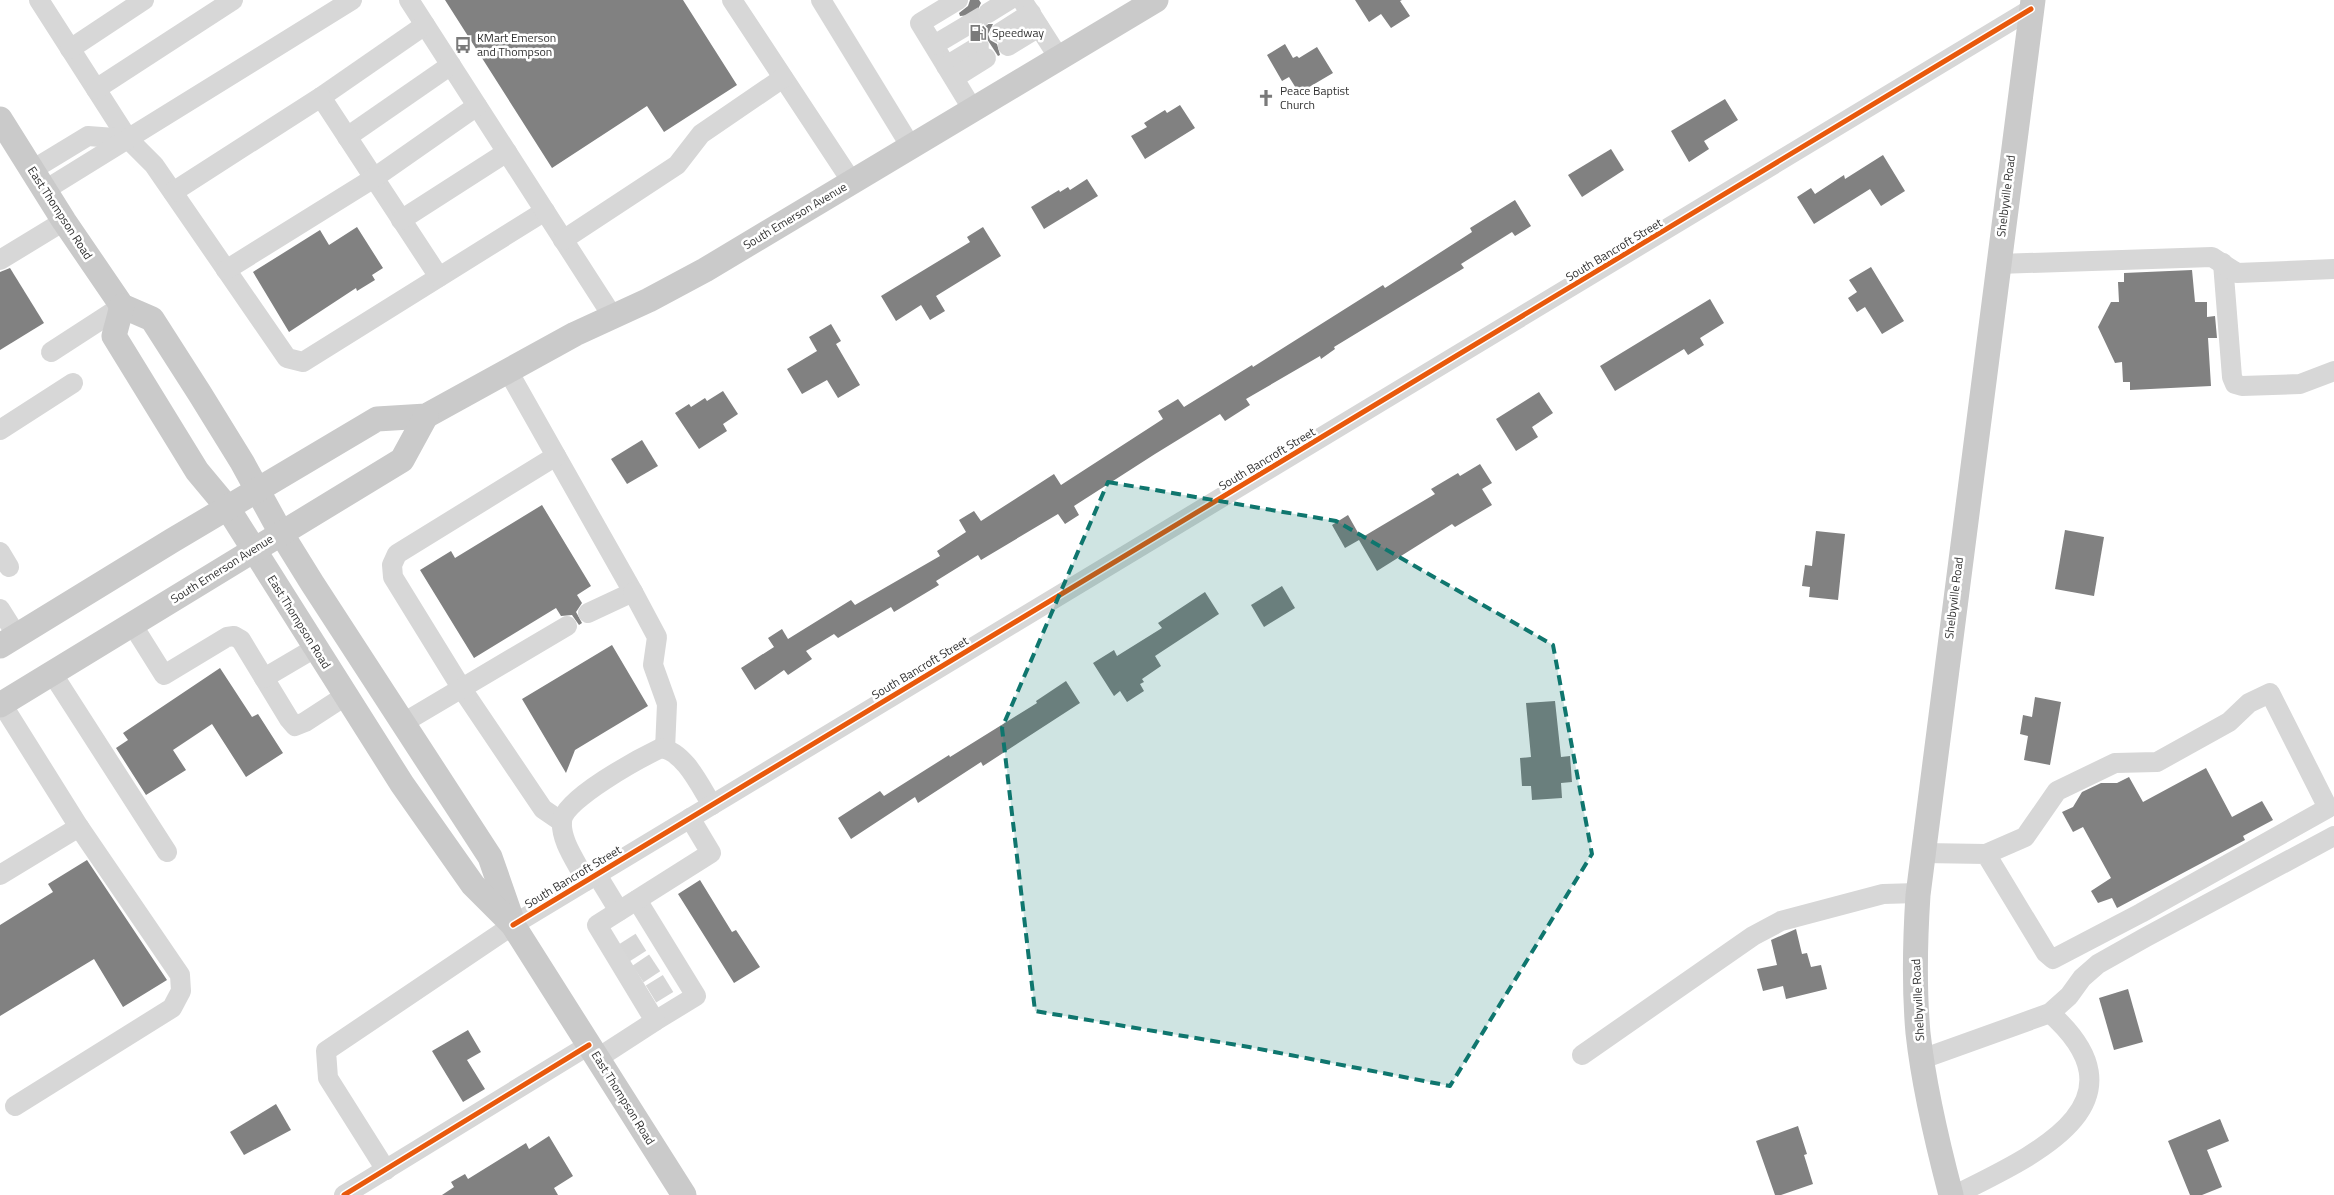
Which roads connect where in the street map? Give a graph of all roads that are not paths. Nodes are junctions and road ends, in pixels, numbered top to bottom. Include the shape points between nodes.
1 (40, 0) edge
2 (144, 0) edge
3 (232, 0) edge
4 (352, 0) edge
5 (409, 0) edge
6 (732, 0) edge
7 (821, 0) edge
8 (958, 0) edge
9 (1009, 0) edge
10 (1156, 0) edge
11 (2032, 5) edge
12 (988, 13) tunnel mouth
13 (1031, 13) edge
14 (425, 25) junction
15 (966, 26) tunnel mouth
16 (1004, 39) dead end
17 (934, 45) junction
18 (70, 48) junction
19 (982, 52) dead end
20 (1059, 58) junction
21 (451, 65) junction
22 (950, 72) junction
23 (783, 78) junction
24 (96, 89) junction
25 (321, 96) junction
26 (477, 106) junction
27 (973, 110) junction
28 (0, 119) edge
29 (347, 137) junction
30 (128, 139) junction
31 (911, 147) junction
32 (507, 152) junction
33 (374, 178) junction
34 (38, 180) junction
35 (852, 182) junction
36 (173, 192) junction
37 (545, 211) junction
38 (401, 220) junction
39 (64, 221) junction
40 (563, 240) junction
41 (0, 260) edge
42 (2222, 263) junction
43 (1998, 264) junction
44 (2334, 269) edge
45 (226, 270) junction
46 (439, 277) junction
47 (122, 306) junction
48 (612, 317) junction
49 (50, 352) dead end
50 (508, 371) junction
51 (2334, 371) edge
52 (73, 383) dead end
53 (426, 416) junction
54 (0, 430) edge
55 (556, 456) junction
56 (257, 489) junction
57 (227, 507) junction
58 (280, 532) junction
59 (253, 549) junction
60 (633, 592) junction
61 (0, 609) edge
62 (588, 613) dead end
63 (132, 624) junction
64 (567, 626) dead end
65 (9, 641) edge
66 (315, 648) junction
67 (52, 673) junction
68 (264, 678) junction
69 (462, 689) junction
70 (345, 696) junction
71 (1, 704) edge
72 (403, 723) junction
73 (665, 749) junction
74 (712, 805) junction
75 (690, 818) junction
76 (562, 822) junction
77 (78, 828) junction
78 (2334, 836) edge
79 (167, 852) dead end
80 (1923, 853) junction
81 (1986, 854) junction
82 (0, 875) edge
83 (592, 878) junction
84 (1918, 893) junction
85 (637, 900) junction
86 (619, 911) junction
87 (513, 925) junction
88 (2050, 1013) junction
89 (655, 1021) junction
90 (594, 1052) junction
91 (1582, 1055) dead end
92 (1922, 1059) junction
93 (16, 1106) dead end
94 (386, 1170) junction
95 (344, 1195) edge
96 (684, 1195) edge
97 (1951, 1195) edge
98 (1955, 1195) edge

1 - 18 street
2 - 18 street
3 - 24 street
4 - 30 street
5 - 14 street
6 - 23 street
7 - 31 street
8 - 17 street via 920,23
9 - 12 street
10 - 20 main road, South Emerson Avenue
11 - 43 main road, Shelbyville Road
11 - 74 street, South Bancroft Street
13 - 16 street
13 - 20 street
14 - 21 street
14 - 25 street
15 - 17 street
17 - 22 street
18 - 24 street
19 - 22 street
20 - 27 main road, South Emerson Avenue
21 - 26 street
21 - 29 street
22 - 27 street
23 - 35 street
23 - 40 street via 701,134 677,165
24 - 30 street
25 - 29 street
25 - 36 street
26 - 32 street
26 - 33 street
27 - 31 main road, South Emerson Avenue
28 - 34 main road, East Thompson Road
29 - 33 street
30 - 34 street via 88,136
30 - 36 street via 154,165
31 - 35 main road, South Emerson Avenue
32 - 37 street
32 - 38 street
33 - 38 street
33 - 45 street
34 - 39 main road, East Thompson Road
35 - 48 main road, South Emerson Avenue via 705,270
36 - 45 street
37 - 40 street
37 - 46 street
38 - 46 street
39 - 41 street
39 - 47 main road, East Thompson Road
40 - 48 street
42 - 43 street via 2212,257
42 - 44 street via 2237,273
42 - 51 street via 2235,384 2300,384
43 - 80 main road, Shelbyville Road
45 - 46 street via 287,358 302,362
47 - 49 street
47 - 56 main road, East Thompson Road via 152,319
47 - 57 main road, East Thompson Road via 114,336 197,471
48 - 50 main road, South Emerson Avenue
50 - 53 main road, South Emerson Avenue
50 - 55 street
52 - 54 street
53 - 56 main road, South Emerson Avenue via 377,418
53 - 58 main road, South Emerson Avenue via 402,460
55 - 60 street
55 - 69 street via 397,554 392,565 393,577
56 - 57 main road, South Emerson Avenue
56 - 58 main road, East Thompson Road
57 - 59 main road, East Thompson Road
57 - 65 main road, South Emerson Avenue
58 - 59 main road, South Emerson Avenue
58 - 72 main road, East Thompson Road
59 - 63 main road, South Emerson Avenue
59 - 66 main road, East Thompson Road
60 - 62 street
60 - 73 street via 657,637 653,665 667,704
61 - 65 street
63 - 67 main road, South Emerson Avenue
63 - 68 street via 164,675 227,637 234,636 241,640
64 - 69 street
66 - 68 street
66 - 70 main road, East Thompson Road
67 - 71 main road, South Emerson Avenue
67 - 79 street
68 - 70 street via 295,726
69 - 72 street
69 - 76 street via 543,809
70 - 87 main road, East Thompson Road via 473,885
71 - 77 street
72 - 87 main road, East Thompson Road via 490,857
73 - 74 street via 681,760
73 - 76 street via 650,753 594,787 573,802 564,812
74 - 75 street, South Bancroft Street
75 - 83 street, South Bancroft Street
75 - 85 street via 711,853
76 - 83 street via 565,839
77 - 82 street
77 - 93 street via 180,976 181,991 172,1008
78 - 88 street via 2098,964
80 - 81 street
80 - 84 main road, Shelbyville Road
81 - 81 street via 2025,838 2057,791 2115,763 2157,762 2229,722 2250,703 2270,693 2328,808 2053,959 2046,953
83 - 86 street
83 - 87 street, South Bancroft Street
84 - 91 street via 1883,894 1782,921 1753,936
84 - 92 main road, Shelbyville Road via 1916,991
85 - 86 street
85 - 89 street via 650,937 676,979 696,996
86 - 89 street via 597,925 647,997
87 - 90 main road, East Thompson Road
87 - 94 street, South Bancroft Street via 326,1050 328,1078
88 - 92 street
88 - 98 street via 2067,1028 2086,1058 2089,1084 2082,1107 2060,1135 2029,1158
89 - 90 street
90 - 94 street
90 - 96 main road, East Thompson Road
92 - 97 main road, Shelbyville Road
94 - 95 street

